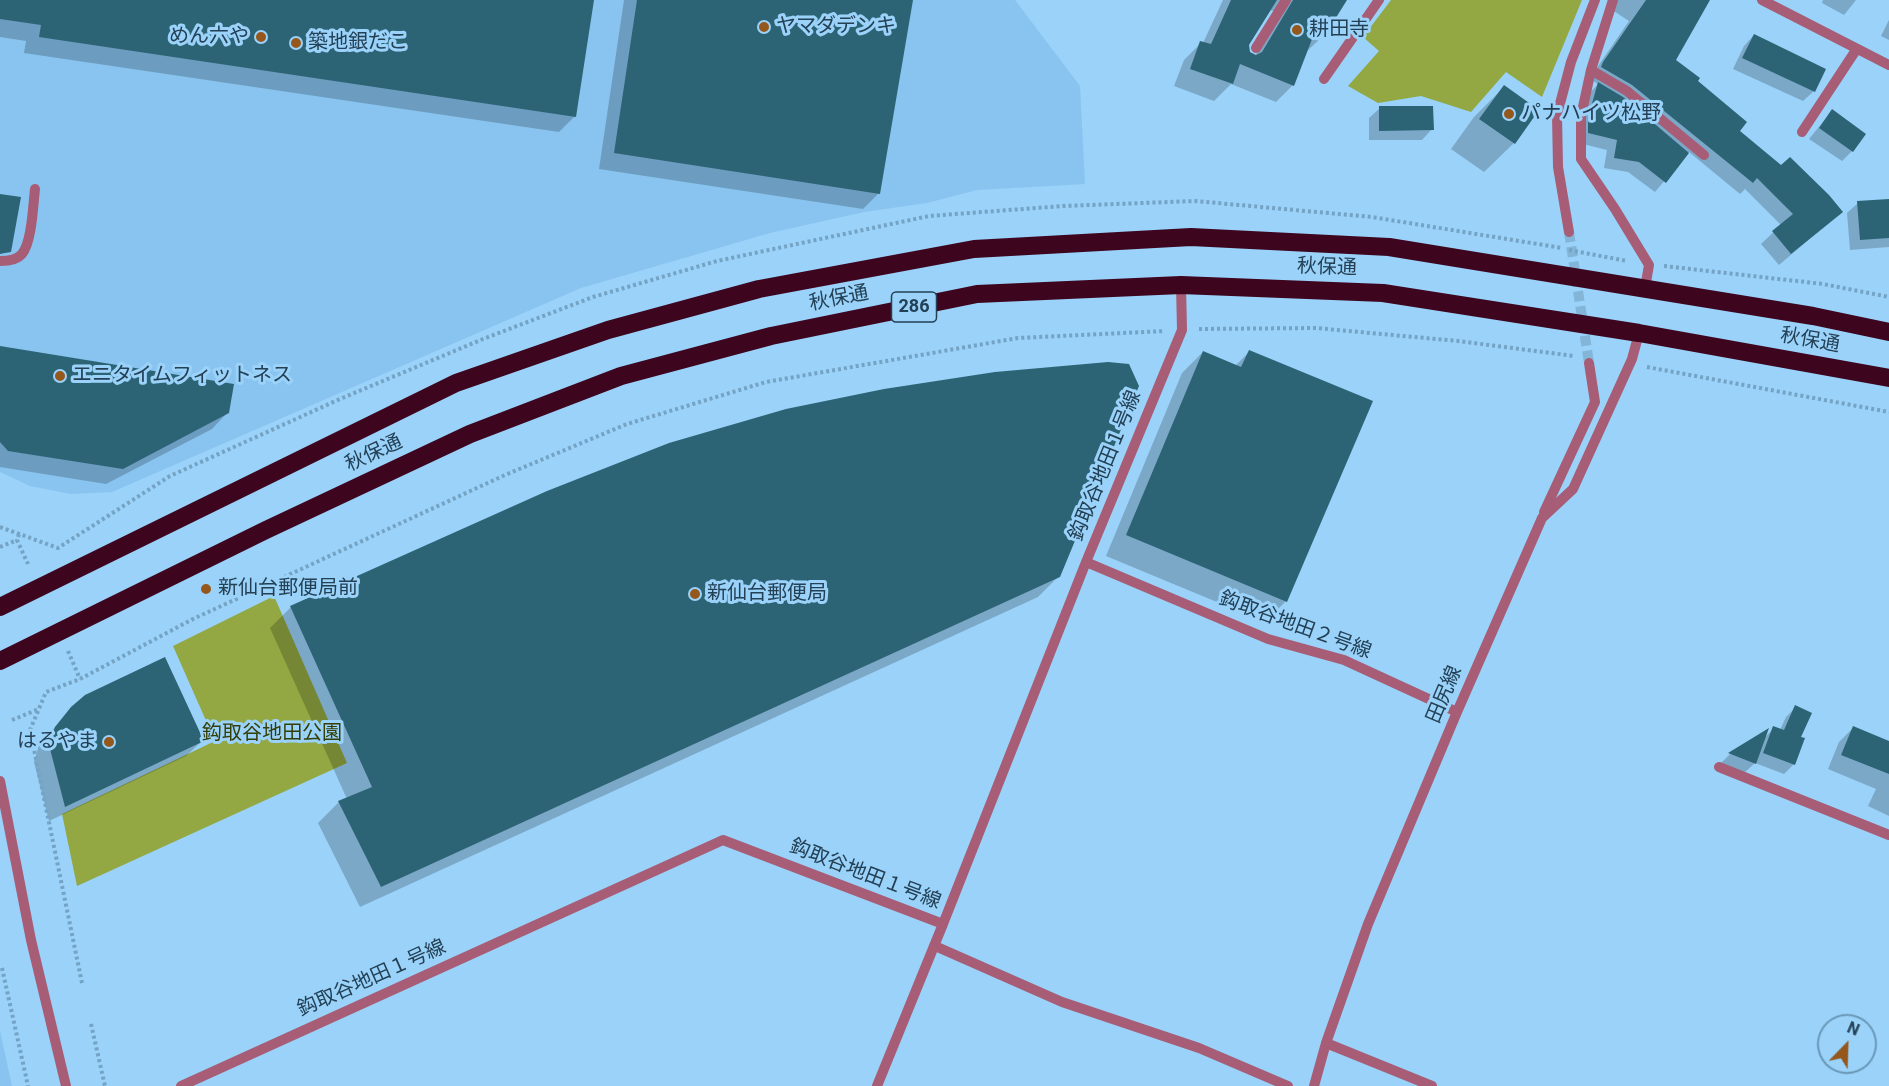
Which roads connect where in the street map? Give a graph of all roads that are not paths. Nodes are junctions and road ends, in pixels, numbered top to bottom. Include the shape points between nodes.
1 (1286, 0) edge
2 (1379, 0) edge
3 (1595, 0) edge
4 (1613, 0) edge
5 (1762, 0) edge
6 (1256, 48) dead end
7 (1856, 50) junction
8 (1889, 65) edge
9 (1591, 70) junction
10 (1323, 79) dead end
11 (1802, 132) dead end
12 (1704, 155) dead end
13 (35, 189) dead end
14 (1569, 232) tunnel mouth
15 (0, 261) edge
16 (1181, 285) junction
17 (1645, 288) junction
18 (1889, 332) edge
19 (1639, 333) junction
20 (1586, 361) tunnel mouth
21 (1889, 378) edge
22 (1542, 518) junction
23 (1086, 562) junction
24 (0, 607) edge
25 (0, 661) edge
26 (1457, 712) junction
27 (1719, 767) dead end
28 (0, 781) edge
29 (1889, 835) edge
30 (943, 924) junction
31 (935, 946) junction
32 (1326, 1043) junction
33 (66, 1086) edge
34 (182, 1086) edge
35 (877, 1086) edge
36 (1288, 1086) edge
37 (1314, 1086) edge
38 (1432, 1086) edge

1 - 6 street
2 - 10 street
3 - 14 street via 1571,62 1557,115 1558,167
4 - 9 street
5 - 7 street
7 - 8 street
7 - 11 street
9 - 12 street via 1627,91
9 - 17 street via 1581,116 1581,159 1649,265
13 - 15 street via 27,245 21,255
16 - 19 highway, 秋保通 / 286 via 1383,293
16 - 23 street, 鈎取谷地田１号線 via 1182,330
16 - 25 highway, 秋保通 / 286 via 977,294 771,336 621,376 459,439
17 - 18 highway, 秋保通 / 286
17 - 24 highway, 秋保通 / 286 via 1389,247 1191,237 974,249 770,287 608,330 456,383
19 - 21 highway, 秋保通 / 286
19 - 22 street, 田尻線 via 1630,364 1573,489
20 - 22 street via 1595,402
22 - 26 street, 田尻線
23 - 26 street, 鈎取谷地田２号線 via 1268,639 1344,660
23 - 30 street, 鈎取谷地田１号線
26 - 32 street, 田尻線 via 1368,924
27 - 29 street
28 - 33 street
30 - 31 street
30 - 34 street, 鈎取谷地田１号線 via 723,840
31 - 35 street
31 - 36 street via 1062,1002 1199,1048
32 - 37 street, 田尻線
32 - 38 street

